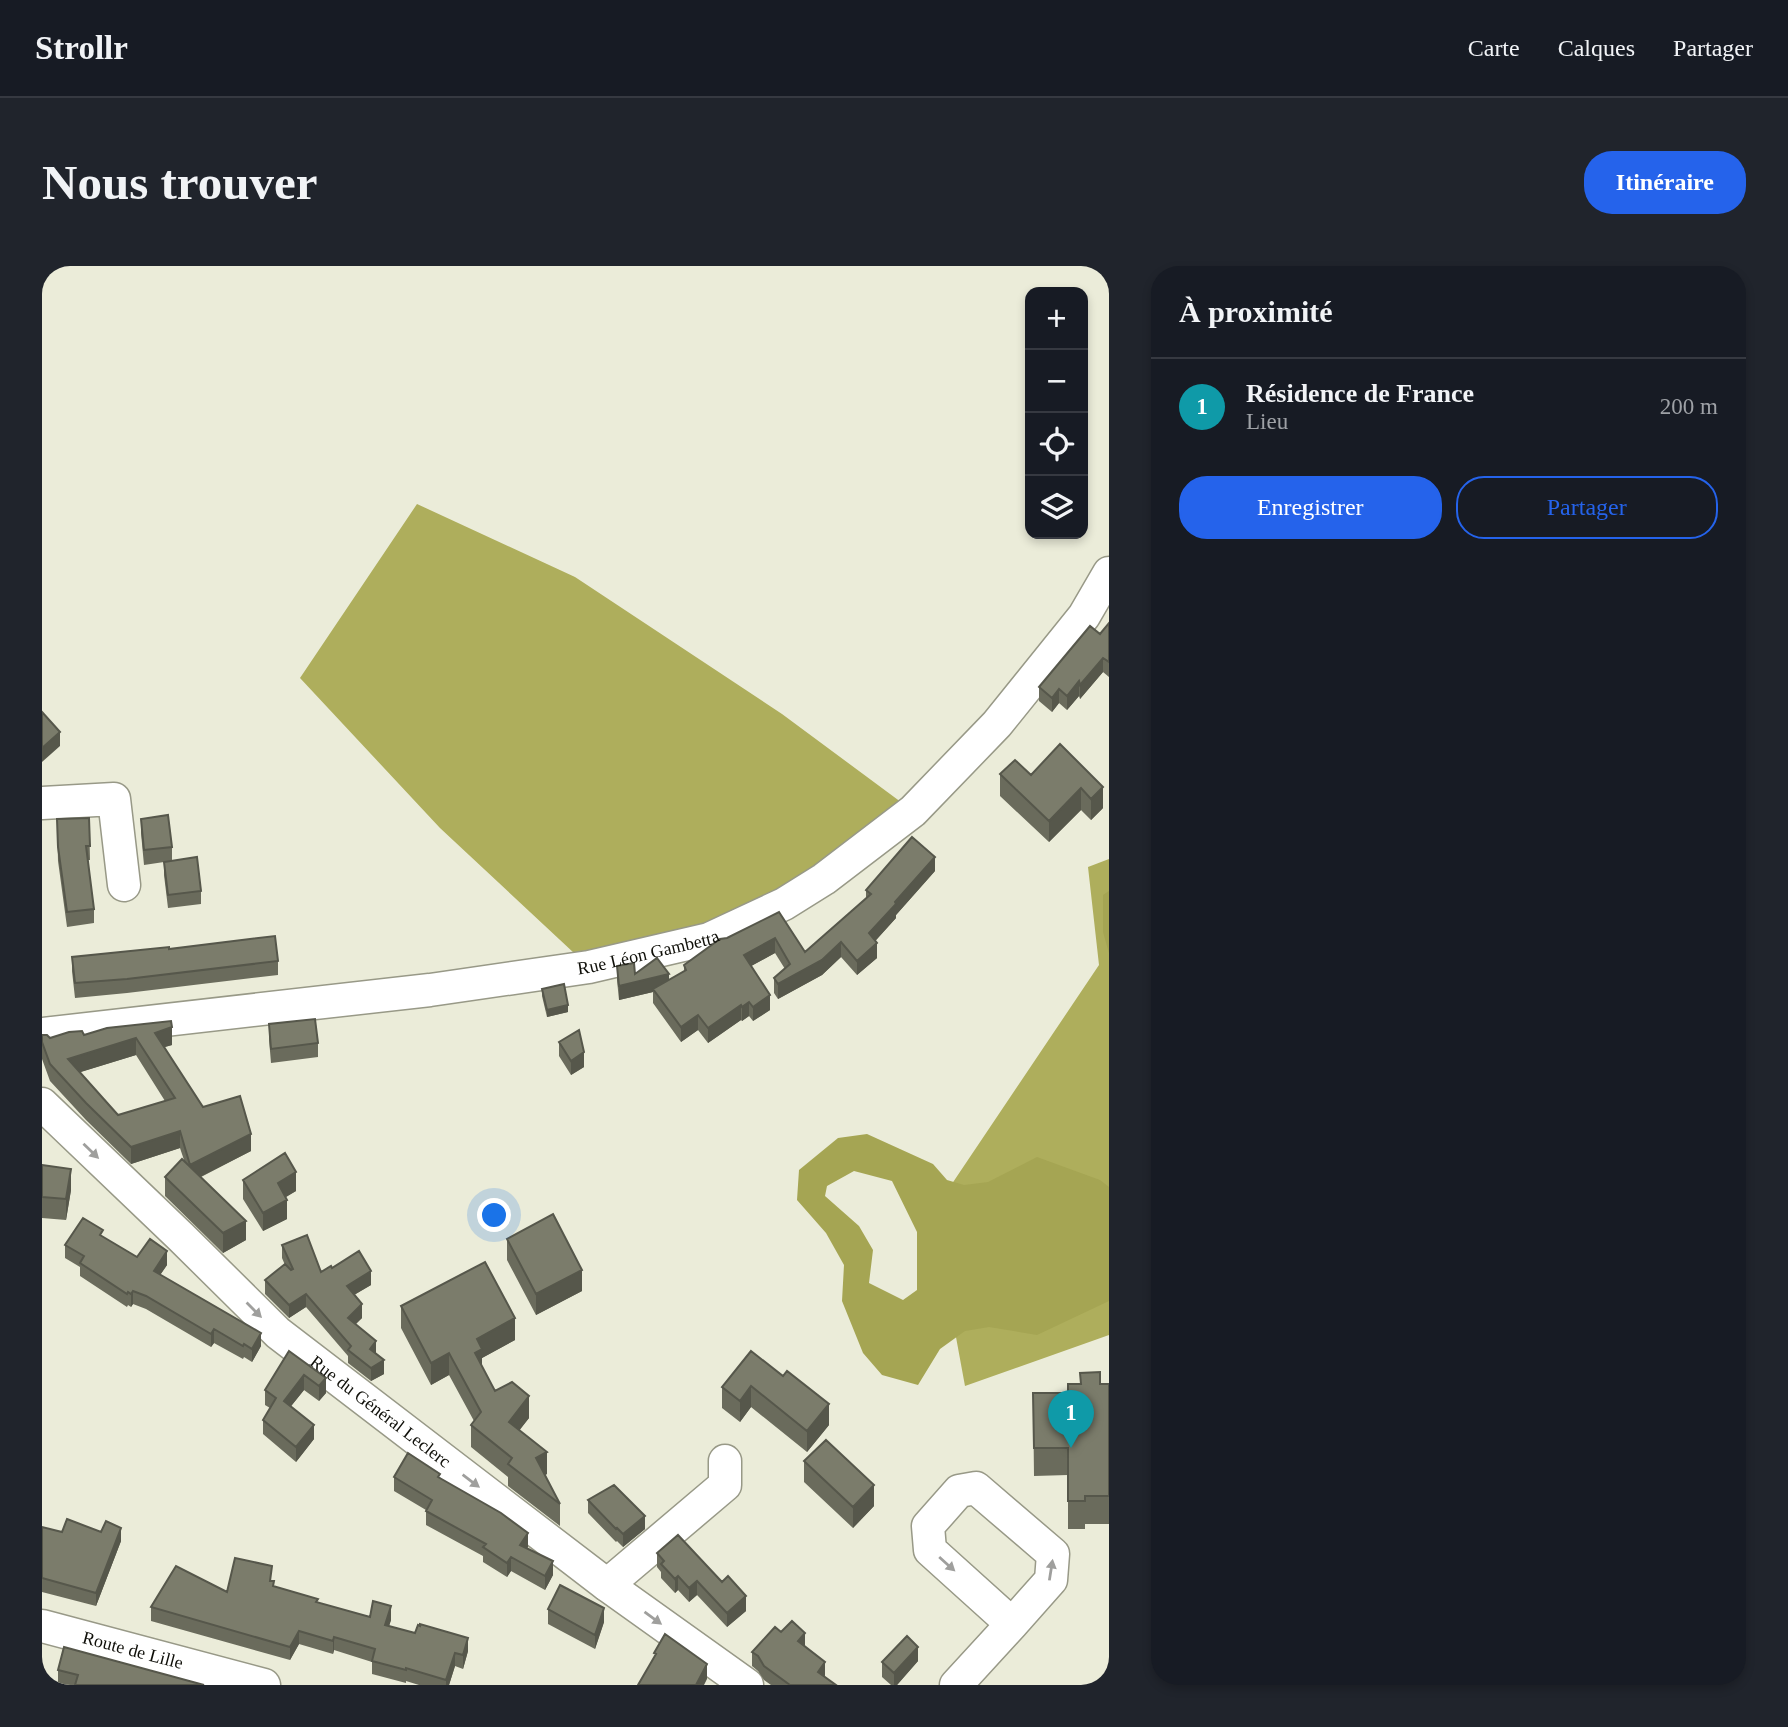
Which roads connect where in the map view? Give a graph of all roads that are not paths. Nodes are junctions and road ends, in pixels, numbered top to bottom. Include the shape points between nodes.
1 (1109, 573) edge
2 (42, 803) edge
3 (124, 885) dead end
4 (42, 1034) edge
5 (42, 1104) edge
6 (725, 1461) dead end
7 (607, 1585) junction
8 (1012, 1625) dead end
9 (42, 1626) edge
10 (264, 1685) edge
11 (747, 1685) edge
12 (956, 1685) edge

1 - 4 street, Rue Léon Gambetta via 1084,615 997,724 913,811 824,879 784,904 709,939 589,967 430,990
2 - 3 street via 114,799
5 -> 7 street, Rue du Général Leclerc via 278,1333
6 - 7 street via 725,1485
7 -> 11 street, Rue du Général Leclerc
8 - 12 street
9 - 10 street, Route de Lille

